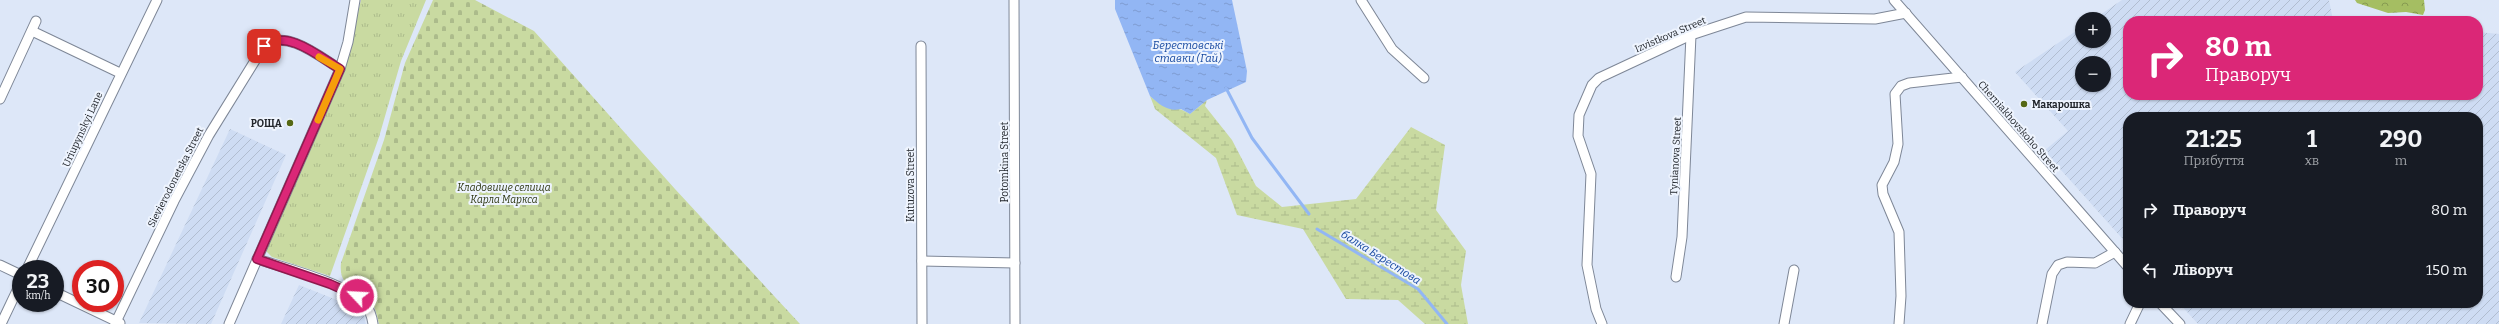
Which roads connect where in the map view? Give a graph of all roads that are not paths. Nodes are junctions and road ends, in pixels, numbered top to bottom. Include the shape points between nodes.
1 (157, 0) edge
2 (355, 0) edge
3 (1014, 0) edge
4 (1361, 0) edge
5 (1894, 0) edge
6 (1906, 13) junction
7 (36, 21) dead end
8 (32, 31) junction
9 (1691, 35) junction
10 (920, 46) dead end
11 (340, 69) junction
12 (120, 73) junction
13 (1962, 77) junction
14 (1424, 78) dead end
15 (0, 99) edge
16 (2115, 252) junction
17 (257, 259) junction
18 (31, 260) edge
19 (922, 261) junction
20 (2123, 261) edge
21 (1015, 263) junction
22 (0, 265) edge
23 (1794, 270) dead end
24 (12, 271) edge
25 (1676, 278) dead end
26 (64, 296) edge
27 (12, 301) edge
28 (2138, 308) edge
29 (2165, 308) edge
30 (117, 323) edge
31 (1, 324) edge
32 (228, 324) edge
33 (373, 324) edge
34 (922, 324) edge
35 (1015, 324) edge
36 (1602, 324) edge
37 (1784, 324) edge
38 (1899, 324) edge
39 (2042, 324) edge
40 (2130, 324) edge
41 (2180, 324) edge

1 - 12 street, Uriupynskyi Lane
2 - 11 street via 348,42
3 - 21 street, Potomkina Street
4 - 14 street via 1392,49
5 - 6 street, Cherniakhovskoho Street
6 - 9 street, Izvistkova Street via 1875,19 1746,17
6 - 13 street, Cherniakhovskoho Street
7 - 8 street
8 - 12 street
8 - 15 street
9 - 25 street, Tynianova Street via 1682,237
9 - 36 street, Izvistkova Street via 1599,78 1592,85 1579,115 1578,136 1591,174 1587,265 1596,309
10 - 19 street, Kutuzova Street
11 - 17 street
11 - 30 street, Sievierodonetska Street via 289,40 276,40 264,46 209,136 174,201
12 - 18 street, Uriupynskyi Lane
13 - 16 street, Cherniakhovskoho Street
13 - 38 street via 1909,83 1901,86 1895,94 1898,144 1894,162 1882,184 1883,194 1899,232
16 - 20 street, Cherniakhovskoho Street
16 - 39 street via 2095,263 2058,264 2052,274
17 - 32 street
17 - 33 street via 357,296 368,309
19 - 21 street
19 - 34 street, Kutuzova Street
21 - 35 street, Potomkina Street
22 - 24 street
23 - 37 street
26 - 30 street
27 - 31 street
28 - 40 street
29 - 41 street

